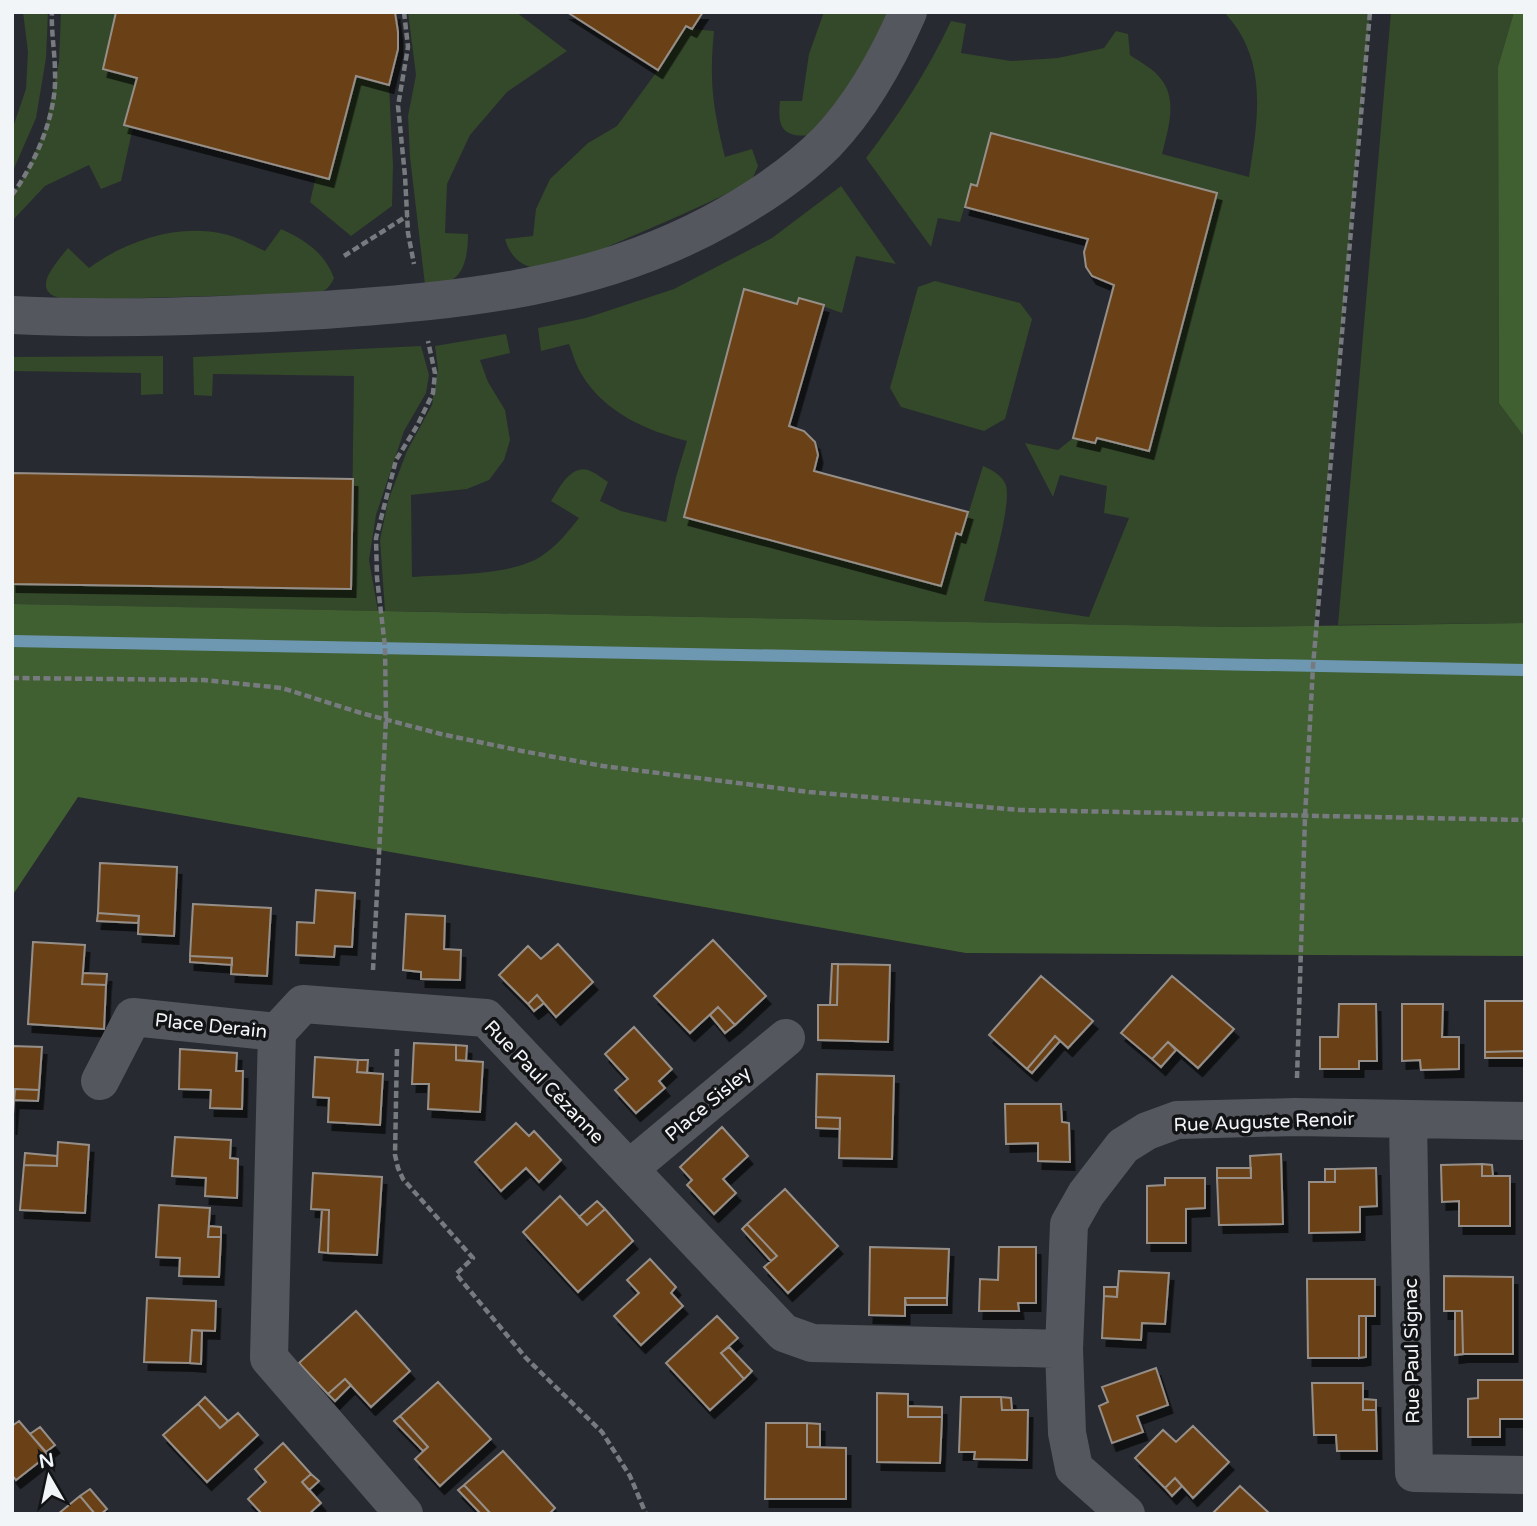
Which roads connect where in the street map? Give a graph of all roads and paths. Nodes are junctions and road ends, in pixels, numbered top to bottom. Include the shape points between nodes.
1 (52, 12) edge
2 (404, 12) edge
3 (908, 12) edge
4 (1370, 12) edge
5 (12, 195) edge
6 (407, 216) junction
7 (345, 256) dead end
8 (421, 301) junction
9 (12, 315) edge
10 (12, 678) edge
11 (386, 719) junction
12 (1305, 817) junction
13 (1525, 820) edge
14 (385, 1010) junction
15 (277, 1032) junction
16 (786, 1038) dead end
17 (100, 1081) dead end
18 (1295, 1117) junction
19 (1408, 1120) junction
20 (1525, 1121) edge
21 (629, 1169) junction
22 (1064, 1349) junction
23 (1525, 1475) edge
24 (404, 1514) edge
25 (646, 1514) edge
26 (1126, 1514) edge

1 - 5 path via 55,76 47,127 27,174
2 - 6 path via 408,47 398,106
3 - 8 street via 881,68 828,141 791,176 741,208 632,261 573,279 508,292
4 - 12 path via 1313,666
6 - 7 path
6 - 8 path
8 - 9 street via 237,314
8 - 11 path via 435,373 433,393 396,460 376,538
10 - 11 path via 204,680 282,688
11 - 12 path via 603,766 809,792 1020,810
11 - 14 path
12 - 13 path
12 - 18 path
14 - 15 street, Rue Paul Cézanne via 303,1004
14 - 21 street, Rue Paul Cézanne via 486,1018
14 - 25 path via 395,1155 403,1179 473,1258 456,1274 526,1358 602,1432 630,1476
15 - 17 street, Place Derain via 134,1017
15 - 24 street via 269,1358
16 - 21 street, Place Sisley
18 - 19 street, Rue Auguste Renoir
18 - 22 street, Rue Auguste Renoir via 1177,1120 1123,1146 1069,1224
19 - 20 street, Rue Auguste Renoir
19 - 23 street, Rue Paul Signac via 1414,1473
21 - 22 street, Rue Paul Cézanne via 784,1333 812,1343
22 - 26 street, Rue Auguste Renoir via 1067,1433 1074,1468

